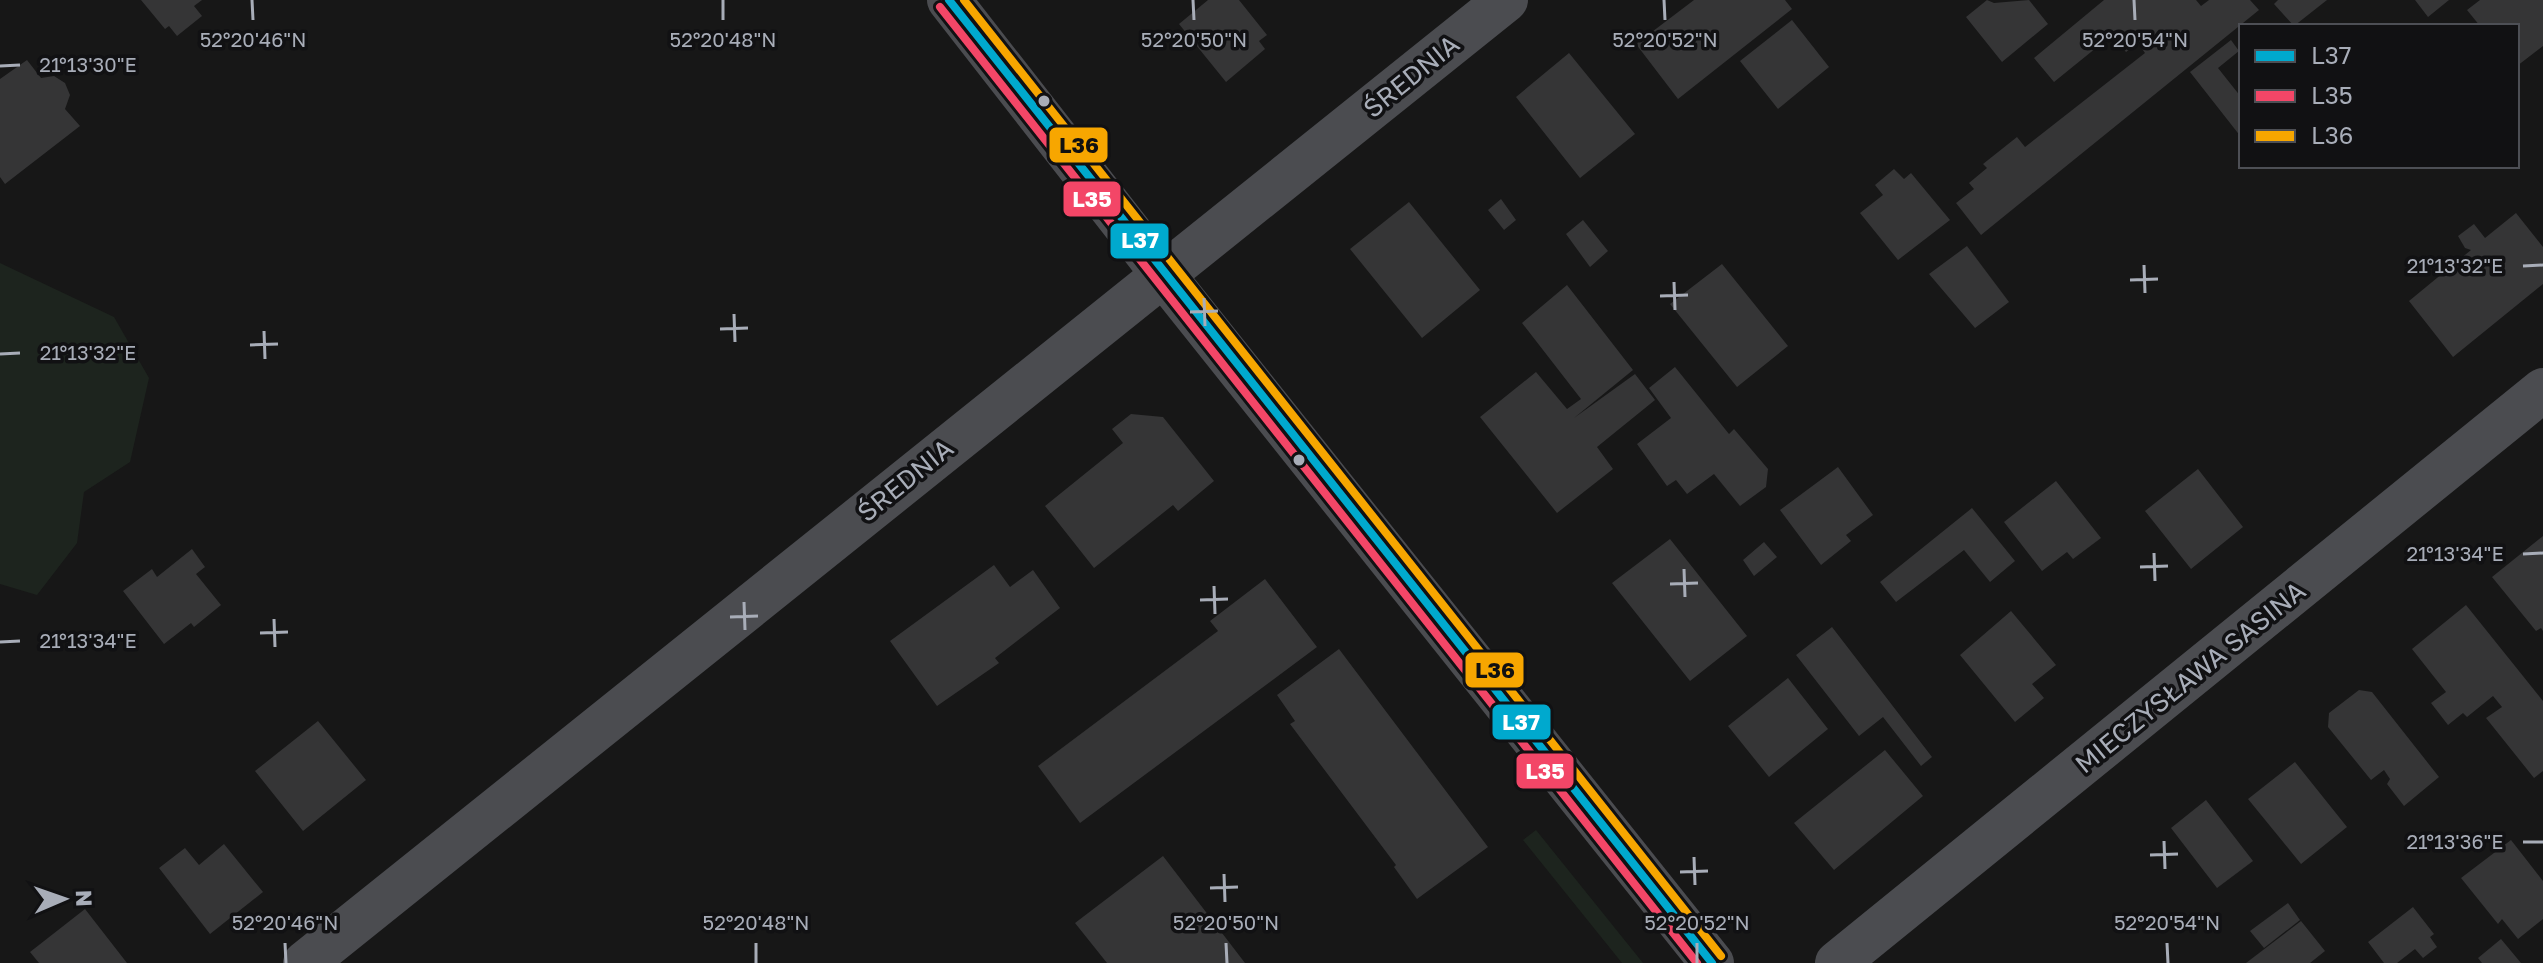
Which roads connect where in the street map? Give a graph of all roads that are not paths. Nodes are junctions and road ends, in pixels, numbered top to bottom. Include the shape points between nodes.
1 (949, 0) edge
2 (1506, 0) edge
3 (1162, 273) junction
4 (2543, 390) edge
5 (305, 963) edge
6 (1712, 963) edge
7 (1837, 963) edge

1 - 3 street
2 - 3 street, ŚREDNIA
3 - 5 street, ŚREDNIA
3 - 6 street
4 - 7 street, MIECZYSŁAWA SASINA

